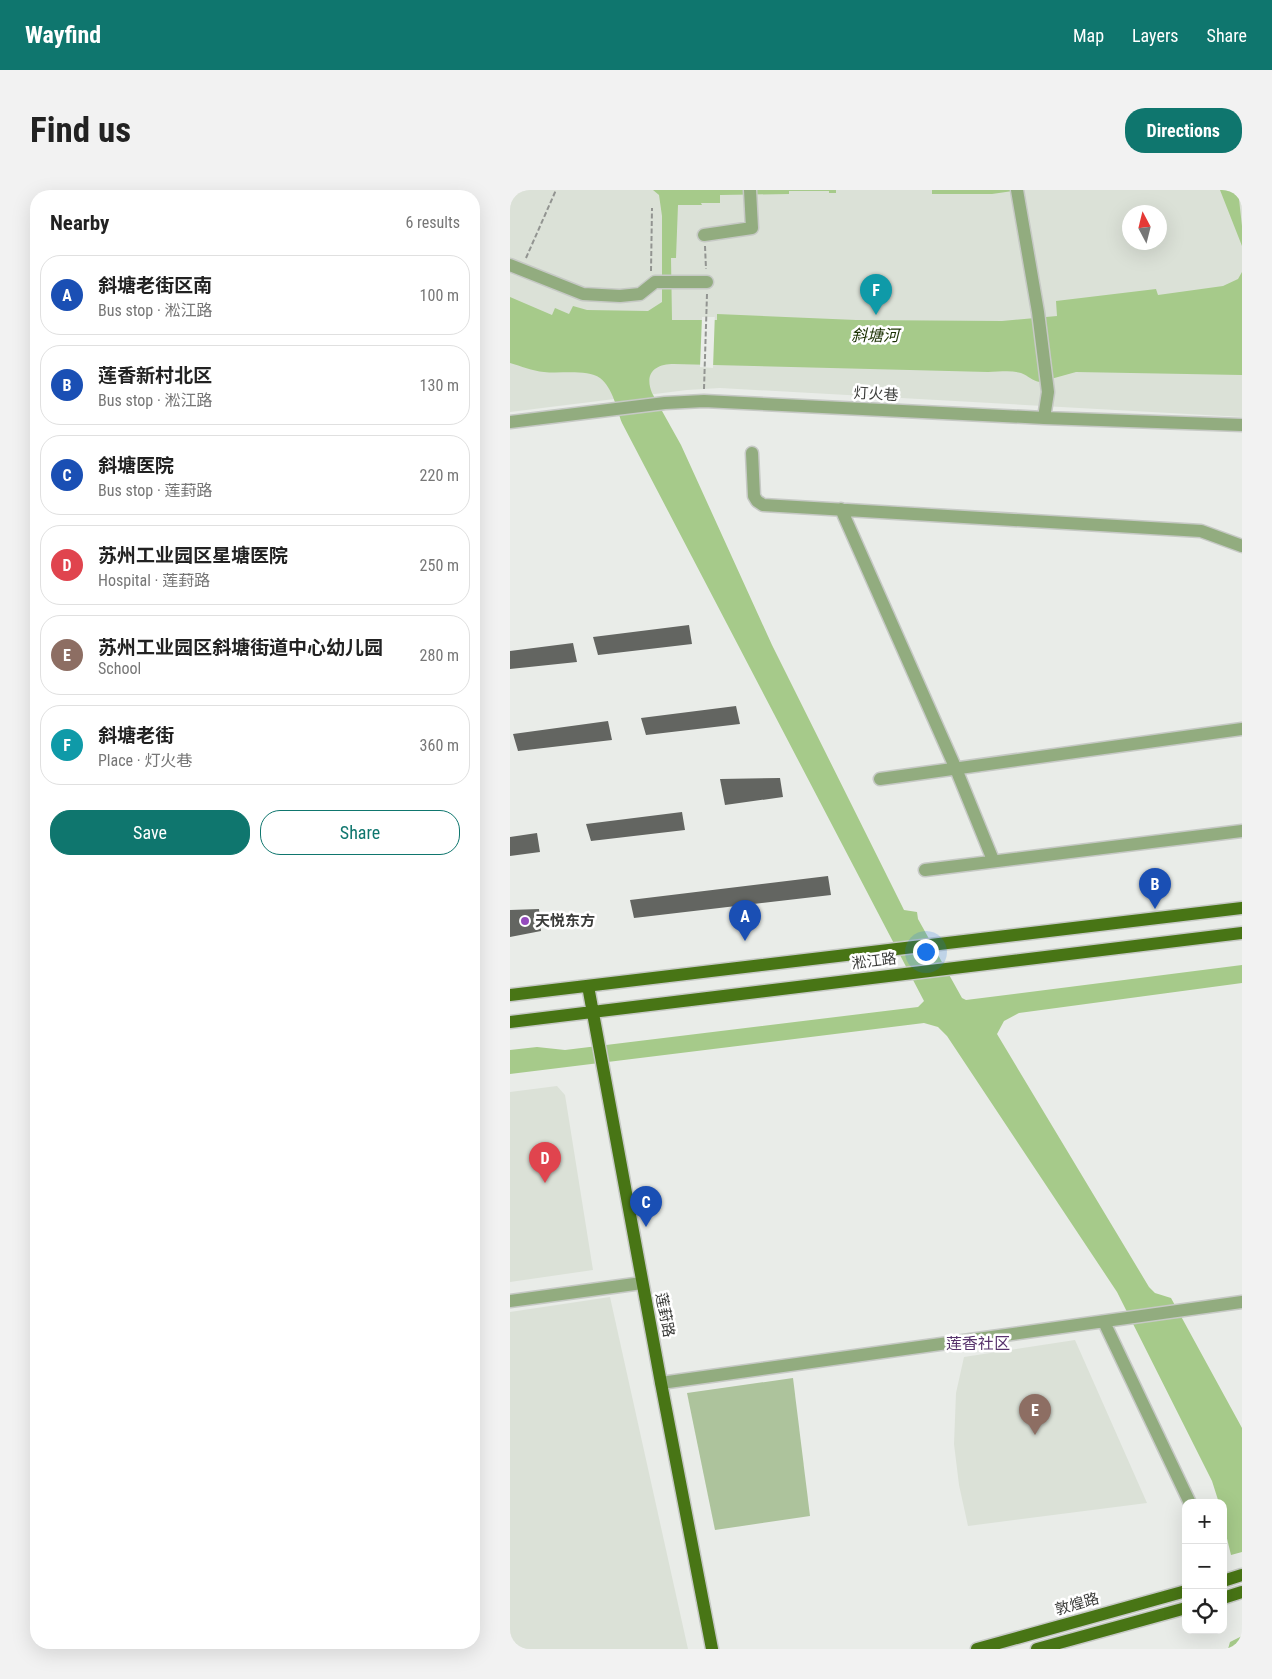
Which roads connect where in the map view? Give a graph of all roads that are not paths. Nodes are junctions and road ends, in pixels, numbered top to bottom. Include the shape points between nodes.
1 (750, 190) edge
2 (1017, 193) edge
3 (704, 235) dead end
4 (515, 267) edge
5 (707, 282) dead end
6 (1044, 418) junction
7 (510, 422) edge
8 (1242, 425) edge
9 (752, 454) dead end
10 (841, 509) junction
11 (1242, 546) edge
12 (1242, 729) edge
13 (956, 768) junction
14 (880, 779) dead end
15 (1242, 831) edge
16 (993, 860) junction
17 (925, 870) dead end
18 (1242, 908) edge
19 (1242, 933) edge
20 (588, 986) junction
21 (510, 996) edge
22 (592, 1012) junction
23 (510, 1022) edge
24 (642, 1283) junction
25 (510, 1301) edge
26 (1242, 1302) edge
27 (1104, 1322) junction
28 (661, 1384) junction
29 (1188, 1499) edge
30 (1242, 1575) edge
31 (1227, 1580) edge
32 (1182, 1592) edge
33 (1242, 1592) edge
34 (1227, 1597) edge
35 (1182, 1609) edge
36 (712, 1649) edge
37 (977, 1649) edge
38 (1037, 1649) edge

1 - 3 street via 752,228
2 - 6 street via 1048,392
4 - 5 street via 583,294 620,296 640,294 655,282
6 - 7 street, 灯火巷 via 704,402 665,403
6 - 8 street, 灯火巷
9 - 10 street via 752,489 757,501
10 - 11 street via 1201,531
10 - 13 street
12 - 13 street
13 - 14 street
13 - 16 street
15 - 16 street
16 - 17 street
18 - 20 main road, 淞江路
19 - 22 main road, 淞江路
20 - 21 main road, 淞江路
20 - 22 main road, 莲葑路
22 - 23 main road, 淞江路
22 - 24 main road, 莲葑路
24 - 25 street
24 - 28 main road, 莲葑路
26 - 27 street
27 - 28 street
27 - 29 street
28 - 36 main road, 莲葑路
30 - 31 main road
32 - 37 main road, 敦煌路
33 - 34 main road
35 - 38 main road

